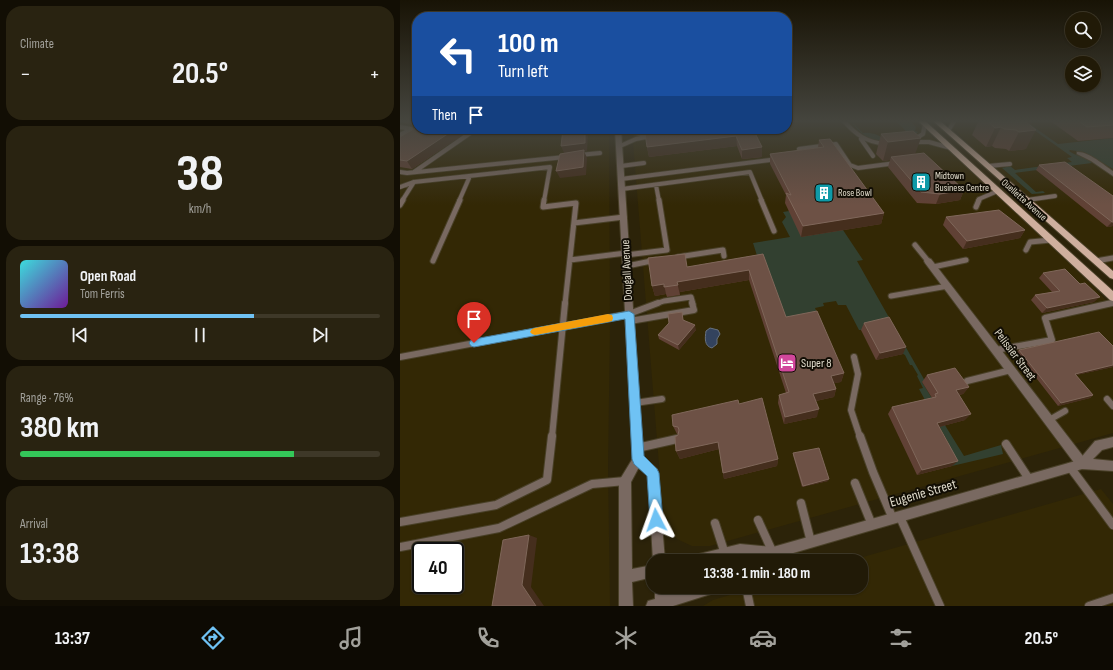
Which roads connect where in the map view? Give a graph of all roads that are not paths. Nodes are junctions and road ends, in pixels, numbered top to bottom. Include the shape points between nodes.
1 (448, 148) edge
2 (620, 148) edge
3 (805, 148) edge
4 (839, 148) edge
5 (868, 148) edge
6 (951, 148) edge
7 (968, 148) edge
8 (600, 153) dead end
9 (1079, 153) dead end
10 (796, 156) edge
11 (873, 156) dead end
12 (781, 158) edge
13 (903, 162) edge
14 (644, 163) dead end
15 (1010, 164) dead end
16 (621, 166) junction
17 (988, 166) junction
18 (400, 172) edge
19 (414, 172) junction
20 (1113, 174) edge
21 (470, 176) junction
22 (621, 179) junction
23 (414, 182) junction
24 (656, 185) junction
25 (400, 187) edge
26 (622, 189) junction
27 (998, 191) junction
28 (1055, 196) dead end
29 (1027, 200) junction
30 (400, 205) edge
31 (976, 207) dead end
32 (624, 217) junction
33 (574, 223) junction
34 (774, 231) dead end
35 (1051, 240) junction
36 (915, 245) dead end
37 (1026, 250) dead end
38 (626, 254) junction
39 (724, 256) dead end
40 (672, 258) edge
41 (1113, 258) edge
42 (665, 259) edge
43 (570, 260) junction
44 (966, 260) dead end
45 (433, 261) dead end
46 (1096, 261) junction
47 (931, 264) junction
48 (627, 266) junction
49 (1113, 276) edge
50 (948, 286) junction
51 (891, 296) dead end
52 (1113, 297) edge
53 (1113, 303) edge
54 (630, 318) junction
55 (563, 326) junction
56 (996, 350) junction
57 (400, 357) edge
58 (854, 357) dead end
59 (1011, 370) junction
60 (967, 381) edge
61 (662, 399) dead end
62 (1107, 399) dead end
63 (635, 403) junction
64 (1113, 406) edge
65 (1065, 411) dead end
66 (1049, 420) junction
67 (677, 439) edge
68 (1113, 442) edge
69 (1006, 444) dead end
70 (638, 454) junction
71 (1082, 464) junction
72 (1113, 466) edge
73 (1070, 467) junction
74 (1029, 479) junction
75 (625, 481) junction
76 (855, 483) dead end
77 (801, 503) dead end
78 (896, 518) junction
79 (758, 520) dead end
80 (400, 522) edge
81 (716, 523) dead end
82 (872, 525) junction
83 (1113, 525) edge
84 (811, 542) junction
85 (400, 547) edge
86 (659, 554) edge
87 (725, 554) joint
88 (757, 554) edge
89 (768, 554) edge
90 (777, 554) edge
91 (646, 572) edge
92 (625, 577) junction
93 (660, 594) edge
94 (691, 594) edge
95 (747, 594) edge
96 (1113, 598) edge
97 (659, 605) edge
98 (626, 606) edge
99 (750, 606) edge
100 (940, 606) edge
101 (1089, 606) edge

1 - 19 lane
2 - 16 street, Dougall Avenue
3 - 10 lane via 800,149 803,155
4 - 13 lane via 850,165 858,168
5 - 11 lane
6 - 27 main road, Ouellette Avenue
7 - 17 main road, Ouellette Avenue
8 - 19 lane
9 - 20 street
12 - 22 lane
14 - 16 lane
15 - 17 lane
16 - 22 street, Dougall Avenue
17 - 29 main road, Ouellette Avenue
18 - 19 lane
21 - 23 lane
21 - 33 lane via 550,167 543,207 576,203
21 - 45 lane
22 - 26 street, Dougall Avenue
23 - 25 lane
23 - 30 lane
24 - 26 lane
24 - 34 lane via 750,172
24 - 38 lane via 667,250
26 - 32 street, Dougall Avenue
27 - 31 lane via 979,199
27 - 35 main road, Ouellette Avenue
28 - 29 lane
29 - 46 main road, Ouellette Avenue
32 - 33 lane
32 - 38 street, Dougall Avenue
33 - 43 lane
35 - 37 lane via 1030,242
35 - 52 main road, Ouellette Avenue
36 - 47 lane
38 - 43 lane
38 - 48 street, Dougall Avenue
39 - 40 lane via 723,250
41 - 46 lane
42 - 48 lane
43 - 55 lane
44 - 47 lane
46 - 49 main road, Ouellette Avenue
47 - 50 street, Pelissier Street
48 - 54 street, Dougall Avenue
50 - 51 lane
50 - 56 street, Pelissier Street
53 - 56 lane via 1045,318 1052,340
54 - 54 lane via 694,310 692,297 664,301
54 - 55 lane
54 - 63 street, Dougall Avenue
55 - 57 lane
55 - 80 lane via 547,480 496,505
56 - 59 street, Pelissier Street
58 - 78 lane via 858,374 851,410 873,472
59 - 60 lane
59 - 66 street, Pelissier Street
61 - 63 lane
62 - 64 lane
63 - 70 street, Dougall Avenue
65 - 66 lane
66 - 71 street, Pelissier Street
67 - 70 lane
68 - 71 street via 1099,445
69 - 74 lane
70 - 75 street
70 - 86 street via 653,473
71 - 72 street, Eugenie Street
71 - 73 street, Eugenie Street
73 - 74 street, Eugenie Street
73 - 83 lane
74 - 78 street, Eugenie Street
75 - 85 lane via 592,484 499,528
75 - 92 street
76 - 82 lane
77 - 84 lane
78 - 82 street, Eugenie Street
78 - 100 lane
79 - 89 lane
81 - 87 lane
82 - 84 street, Eugenie Street
84 - 90 street, Eugenie Street
87 - 88 street, Eugenie Street via 740,550
91 - 92 street
92 - 98 street
93 - 97 street
94 - 97 street
95 - 99 lane
96 - 101 lane

